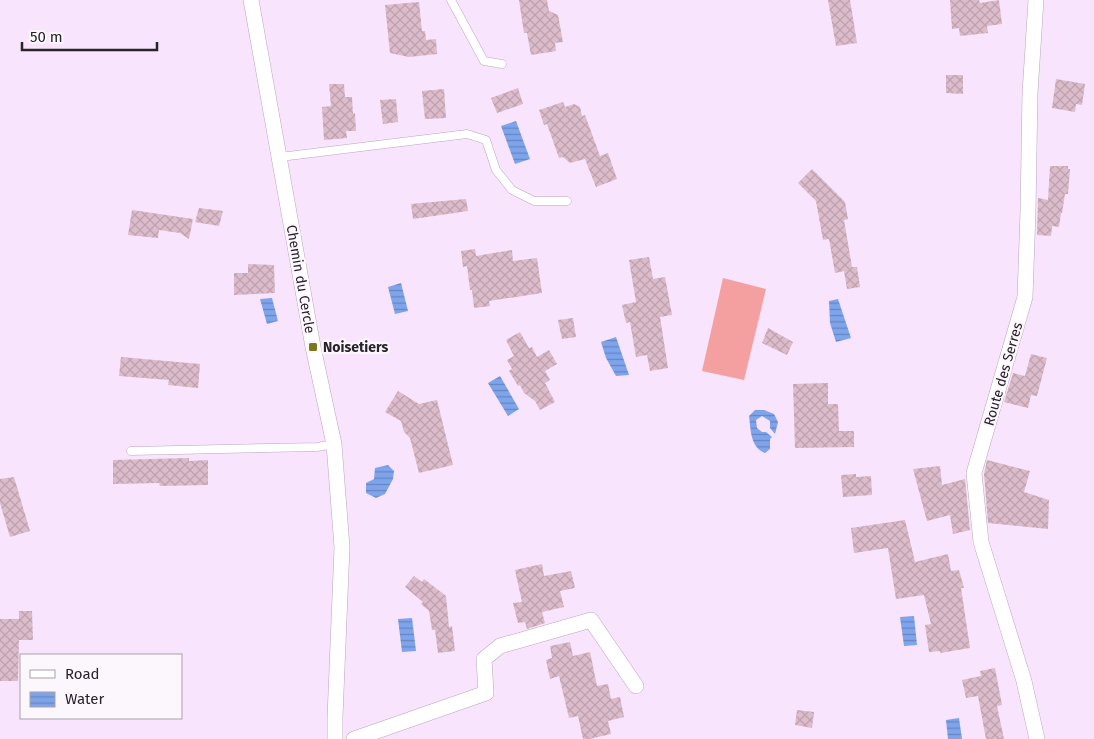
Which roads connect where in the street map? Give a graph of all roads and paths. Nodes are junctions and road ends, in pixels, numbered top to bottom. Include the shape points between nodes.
1 (251, 0) edge
2 (451, 0) edge
3 (1036, 0) edge
4 (502, 64) dead end
5 (280, 157) junction
6 (567, 201) dead end
7 (334, 444) junction
8 (131, 451) dead end
9 (636, 686) dead end
10 (335, 739) edge
11 (354, 739) edge
12 (1037, 739) edge

1 - 5 street, Chemin du Cercle
2 - 4 lane via 484,62
3 - 12 street, Route des Serres via 1030,93 1025,298 974,473 981,542 1024,680
5 - 6 lane via 467,134 486,140 496,170 512,190 534,201
5 - 7 street, Chemin du Cercle via 313,347
7 - 8 lane
7 - 10 street, Chemin du Cercle via 342,548
9 - 11 street via 591,620 500,646 484,659 486,693

